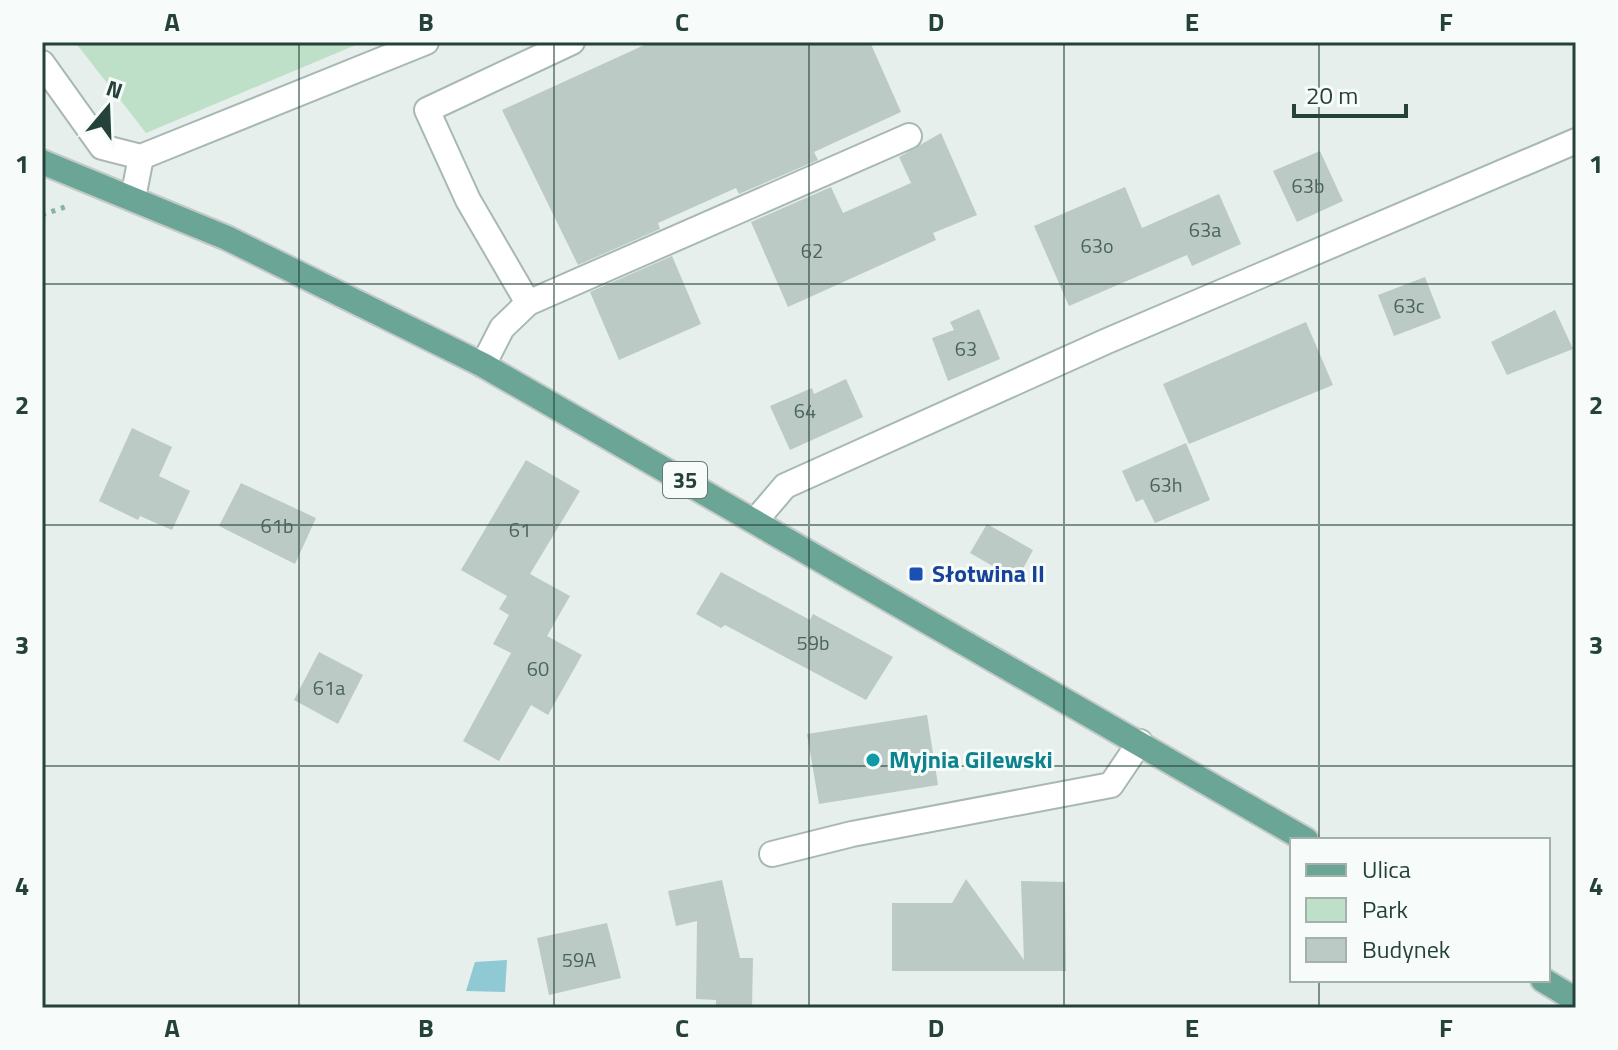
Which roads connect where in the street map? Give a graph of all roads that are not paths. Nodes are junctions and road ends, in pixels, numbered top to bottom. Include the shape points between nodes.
1 (426, 42) edge
2 (572, 42) edge
3 (42, 63) edge
4 (909, 136) dead end
5 (1576, 141) edge
6 (141, 157) junction
7 (42, 162) edge
8 (133, 198) junction
9 (528, 303) junction
10 (483, 365) junction
11 (756, 520) junction
12 (1140, 742) junction
13 (1303, 838) edge
14 (772, 854) dead end
15 (1546, 982) edge
16 (1576, 1000) edge

1 - 6 street
2 - 9 street via 427,110 468,200
3 - 6 street via 102,147
4 - 9 street
5 - 11 street via 1107,341 785,486
6 - 8 street
7 - 8 main road, 35
8 - 10 main road, 35 via 331,287
9 - 10 street via 502,328
10 - 11 main road, 35
11 - 12 main road, 35
12 - 13 main road, 35
12 - 14 street via 1111,785
15 - 16 main road

